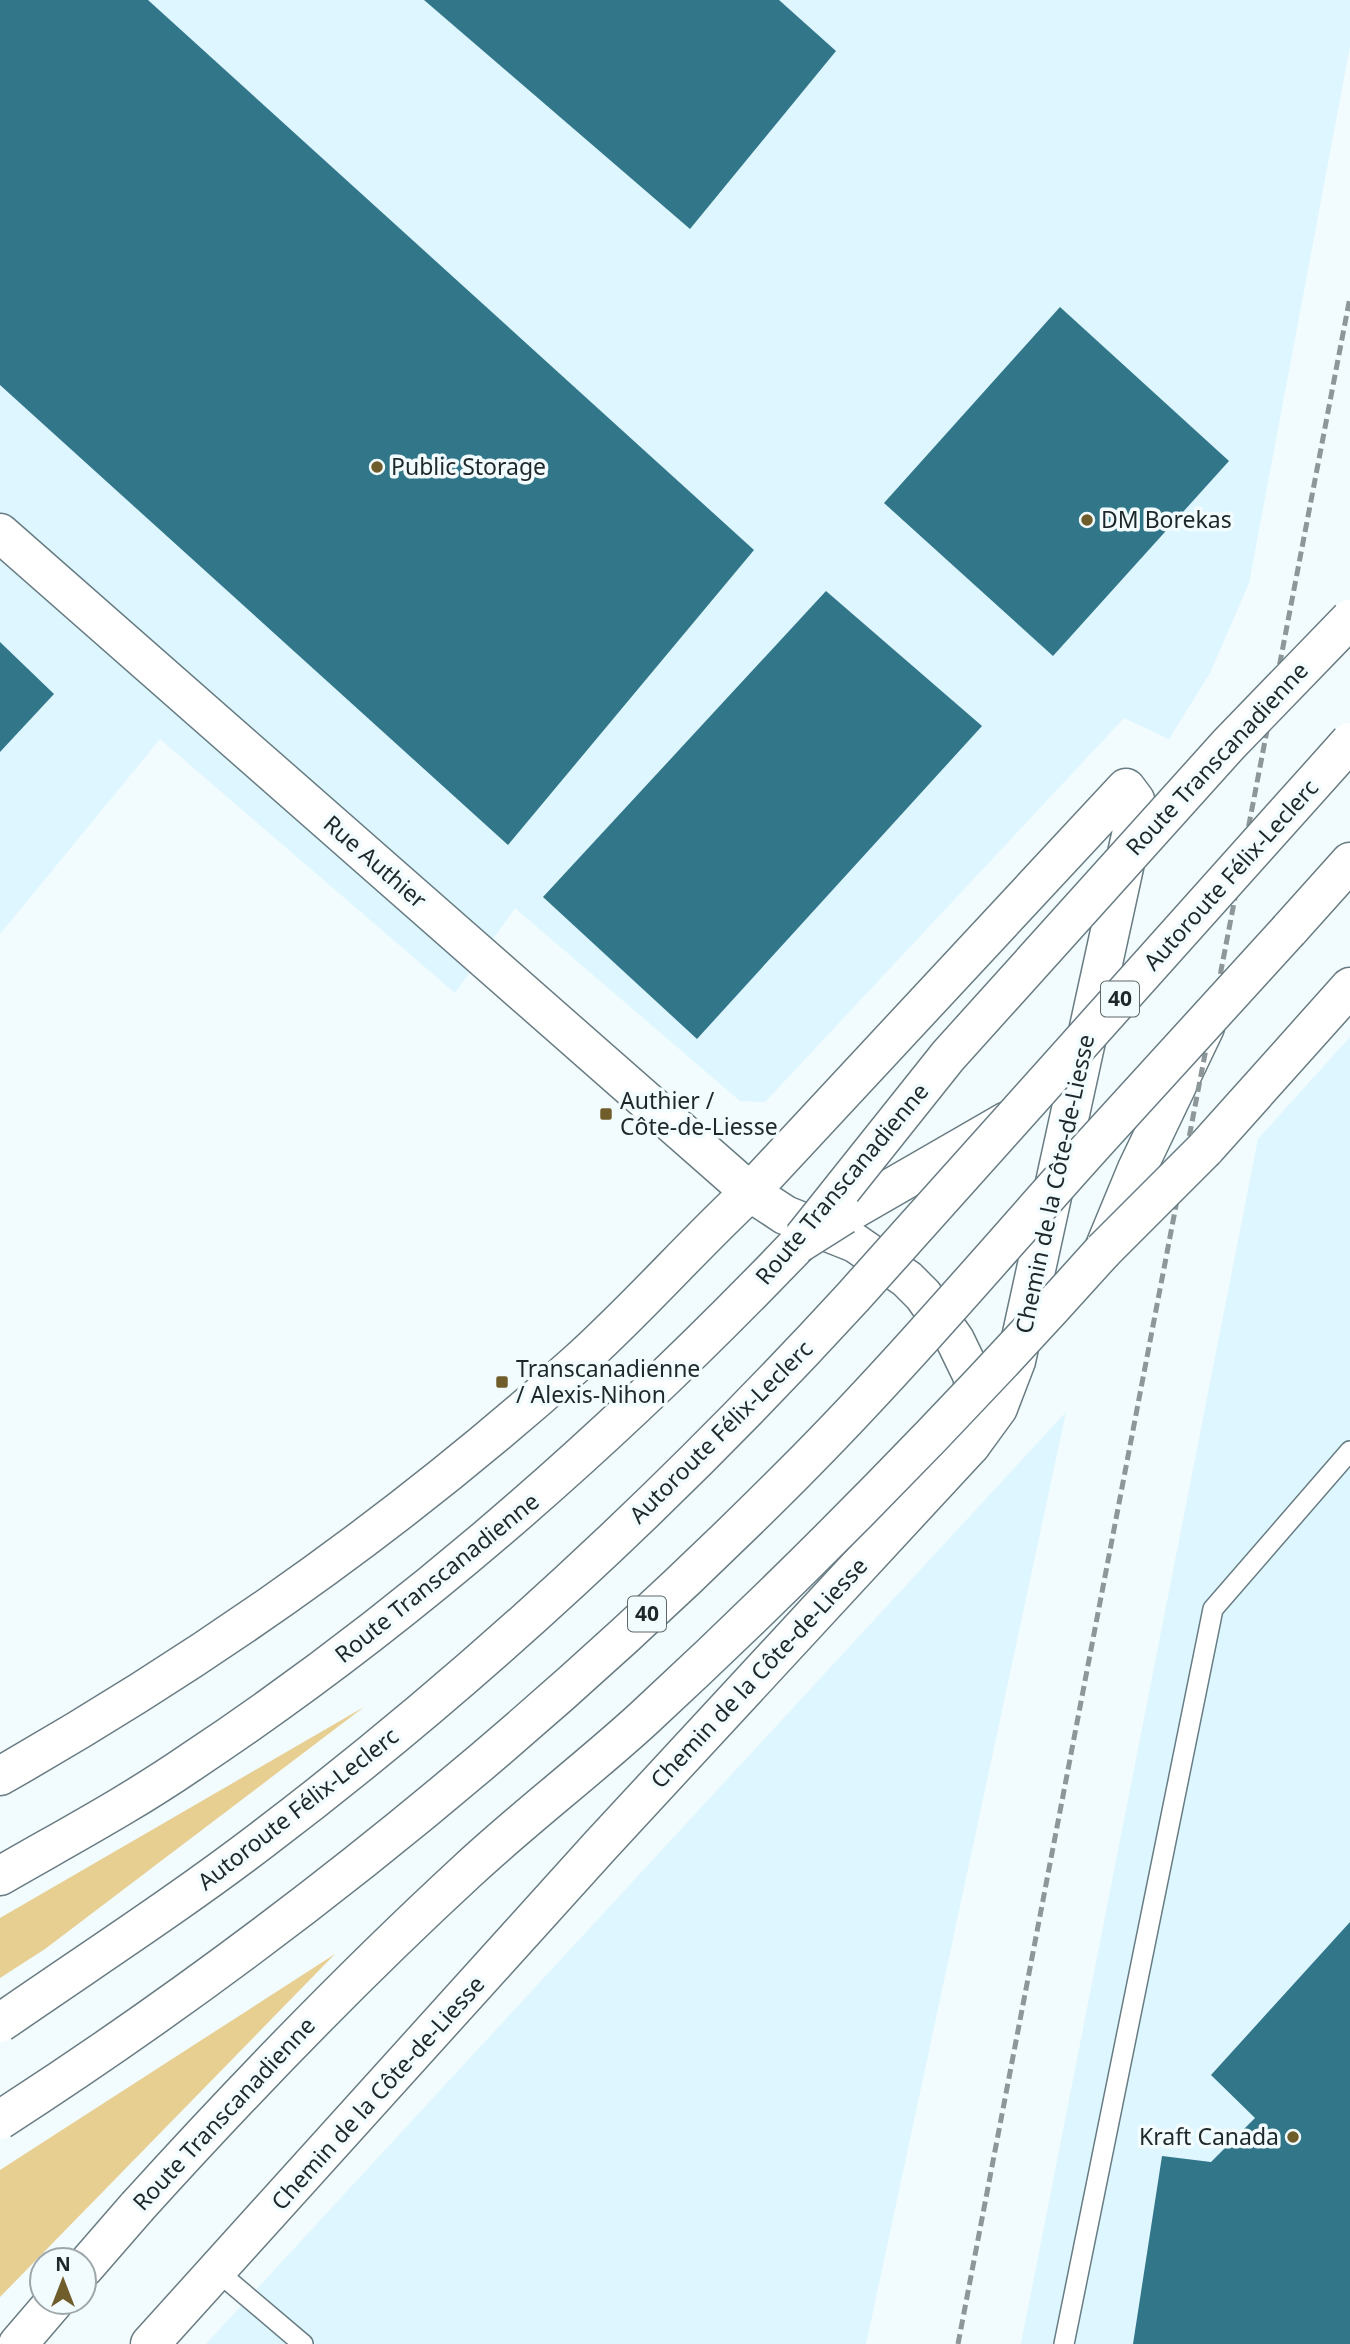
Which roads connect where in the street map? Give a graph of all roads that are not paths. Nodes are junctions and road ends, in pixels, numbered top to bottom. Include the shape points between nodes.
1 (0, 533) edge
2 (1350, 619) edge
3 (1350, 742) edge
4 (1080, 835) junction
5 (1128, 850) junction
6 (1350, 862) edge
7 (1350, 987) edge
8 (1211, 1016) junction
9 (1015, 1117) junction
10 (750, 1192) junction
11 (798, 1244) junction
12 (1103, 1251) junction
13 (971, 1445) junction
14 (1350, 1451) edge
15 (0, 1776) edge
16 (0, 1876) edge
17 (0, 2023) edge
18 (0, 2120) edge
19 (98, 2252) edge
20 (216, 2271) junction
21 (42, 2316) edge
22 (18, 2344) edge
23 (150, 2344) edge
24 (303, 2344) edge
25 (1064, 2344) edge

1 - 10 main road, Rue Authier
2 - 11 main road, Route Transcanadienne, bridge via 1229,744 948,1056
3 - 9 main road, Autoroute Félix-Leclerc / 40, bridge
4 - 5 main road
4 - 5 main road, Chemin de la Côte-de-Liesse via 1126,788 1135,800
4 - 10 main road, Chemin de la Côte-de-Liesse
5 - 13 main road, Chemin de la Côte-de-Liesse via 1016,1361 998,1408
6 - 8 main road, 40, bridge
7 - 12 main road, Route Transcanadienne, bridge via 1205,1149
8 - 12 main road, bridge
8 - 18 main road, 40, bridge via 858,1408 740,1526 533,1719 389,1840 258,1941
9 - 11 main road, bridge
9 - 17 main road, Autoroute Félix-Leclerc / 40, bridge via 797,1358 547,1600 413,1718 263,1839
10 - 13 main road, Rue Authier via 785,1214 855,1243 923,1295 950,1332 972,1375
10 - 15 main road, Chemin de la Côte-de-Liesse via 577,1363 428,1489 221,1641
11 - 16 main road, Route Transcanadienne via 634,1410 419,1596 291,1694 189,1764
12 - 19 main road, Route Transcanadienne, bridge via 1014,1351 842,1528 644,1718 471,1868 345,1987
13 - 20 main road, Chemin de la Côte-de-Liesse
14 - 25 lane via 1213,1609
20 - 23 main road, Chemin de la Côte-de-Liesse
20 - 24 lane
21 - 22 main road

